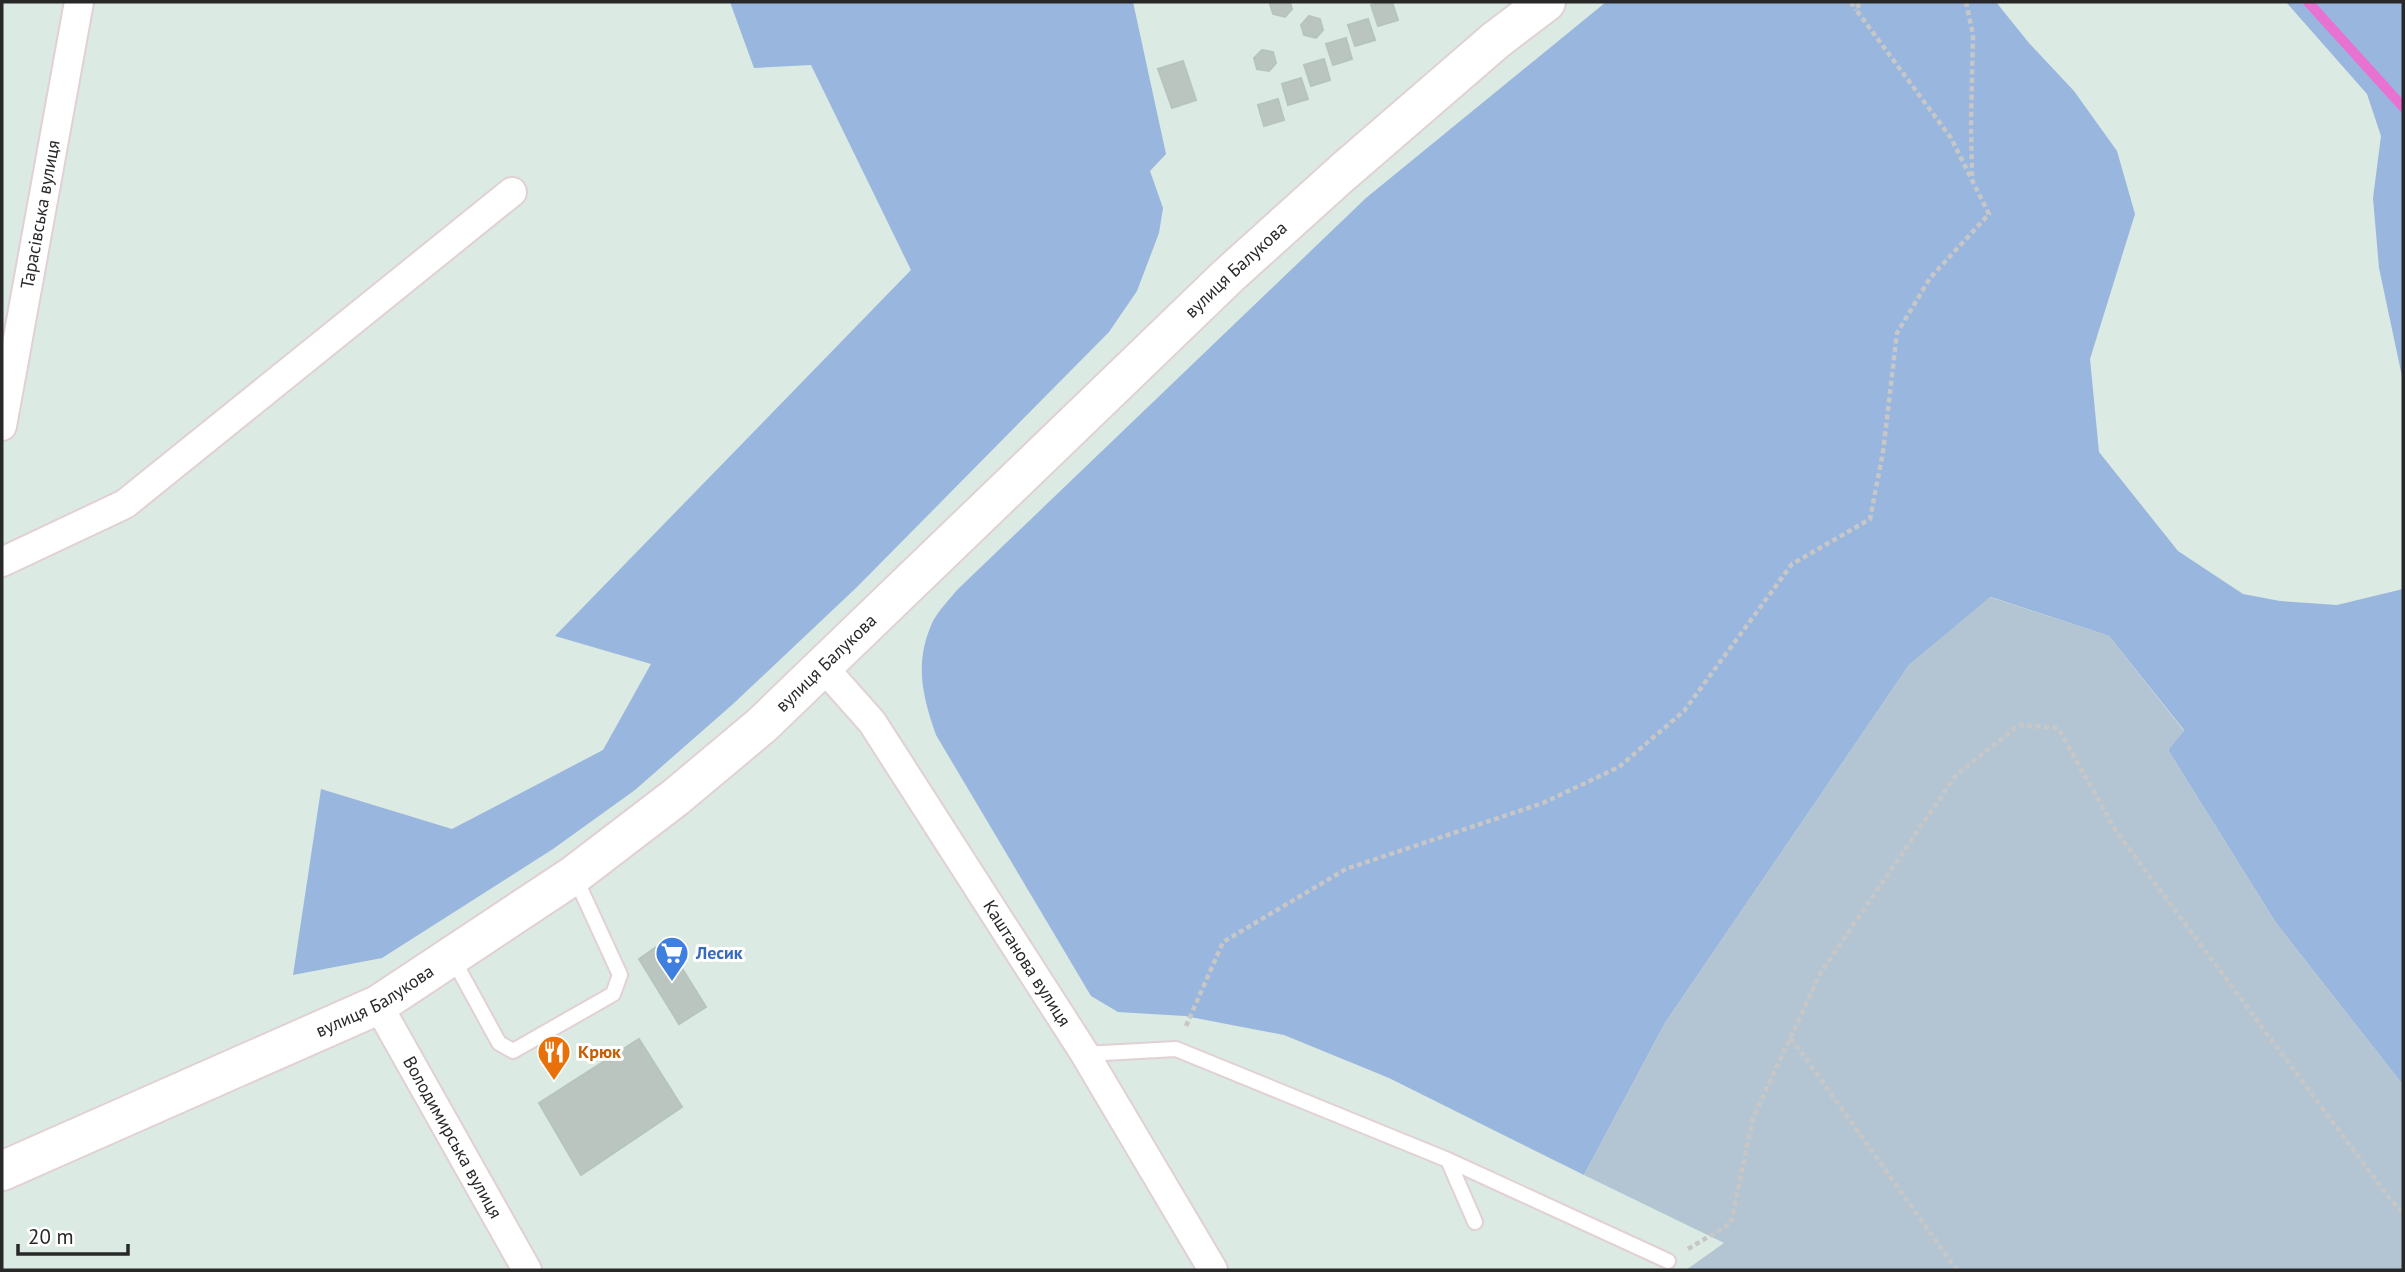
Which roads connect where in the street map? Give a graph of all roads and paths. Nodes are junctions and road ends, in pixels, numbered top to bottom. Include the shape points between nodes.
1 (79, 2) edge
2 (1546, 2) edge
3 (1851, 2) edge
4 (1859, 2) edge
5 (1966, 2) edge
6 (1857, 11) junction
7 (1972, 180) junction
8 (512, 192) dead end
9 (2, 426) edge
10 (2, 562) edge
11 (824, 667) junction
12 (574, 875) junction
13 (453, 957) junction
14 (379, 1005) junction
15 (1790, 1038) junction
16 (1176, 1049) junction
17 (1085, 1054) junction
18 (1448, 1160) junction
19 (2, 1171) edge
20 (2403, 1212) edge
21 (1475, 1222) dead end
22 (1668, 1261) joint
23 (527, 1270) edge
24 (1213, 1270) edge
25 (1957, 1270) edge

1 - 9 street, Тарасівська вулиця
2 - 11 main road, вулиця Балукова via 1352,164 1228,276
3 - 6 path
4 - 6 path
5 - 7 path via 1973,35
6 - 7 path via 1951,138
7 - 16 path via 1989,214 1930,278 1897,333 1870,519 1792,564 1684,711 1619,767 1543,803 1346,869 1223,942
8 - 10 street via 125,504
11 - 12 main road, вулиця Балукова via 677,797
11 - 17 street, Каштанова вулиця via 872,722
12 - 13 main road, вулиця Балукова
12 - 13 lane via 620,975 613,995 513,1051 499,1043
13 - 14 main road, вулиця Балукова
14 - 19 main road, вулиця Балукова
14 - 23 street, Володимирська вулиця
15 - 20 path via 1821,972 1956,775 2019,725 2058,728 2116,831
15 - 22 path via 1753,1118 1731,1223
15 - 25 path
16 - 17 lane
16 - 18 lane
17 - 24 street, Каштанова вулиця
18 - 21 lane
18 - 22 lane

